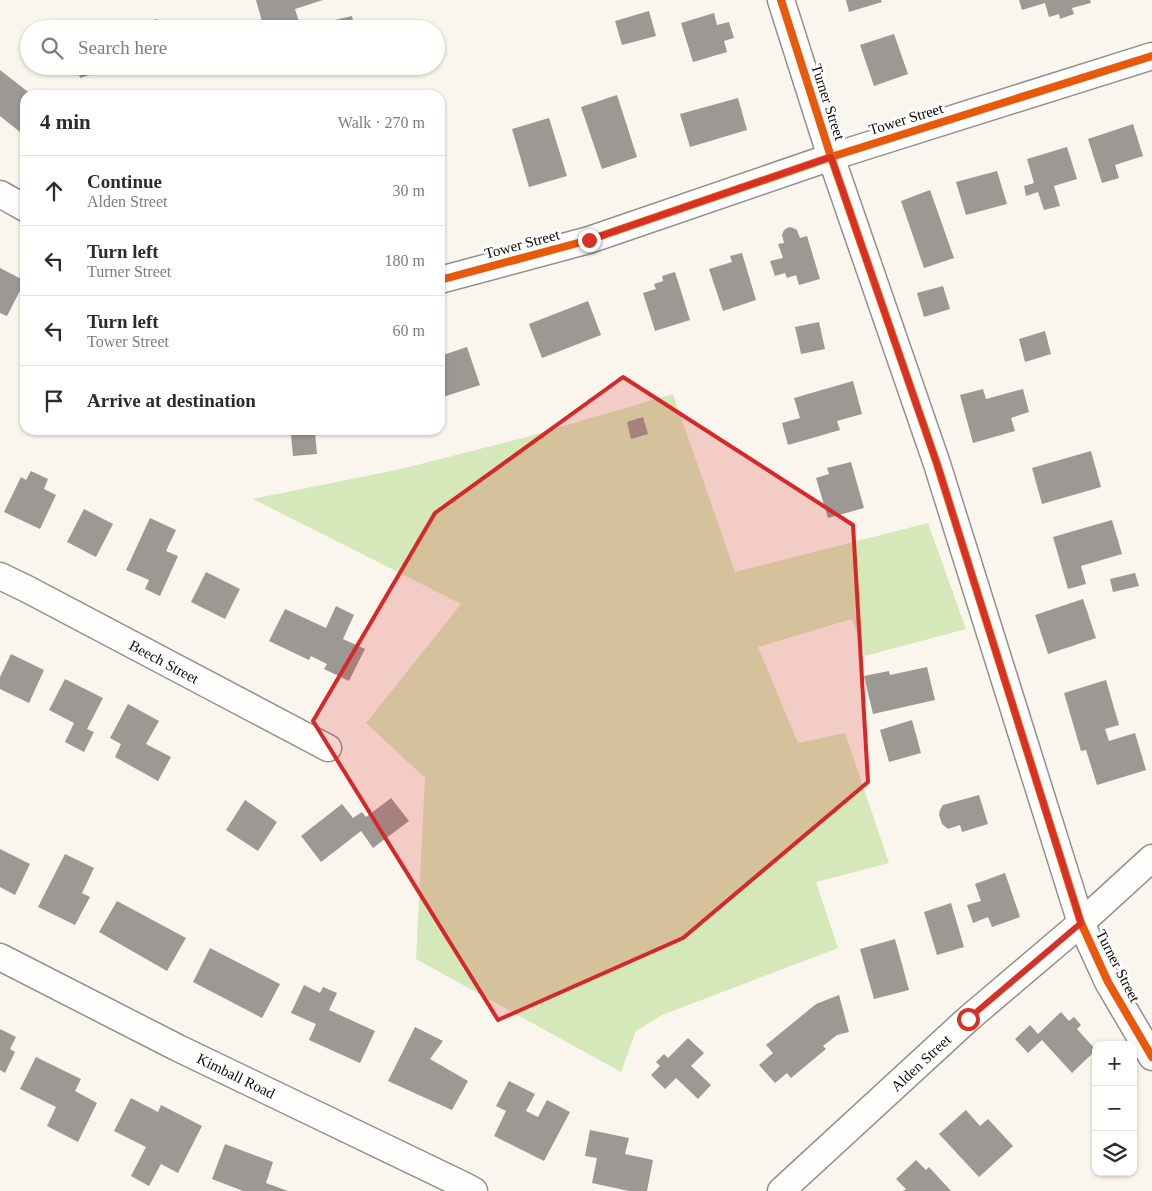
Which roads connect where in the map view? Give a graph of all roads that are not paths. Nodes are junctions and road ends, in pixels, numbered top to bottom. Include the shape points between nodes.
1 (781, 0) edge
2 (1152, 56) edge
3 (831, 157) junction
4 (0, 194) edge
5 (20, 205) edge
6 (445, 279) edge
7 (0, 576) edge
8 (328, 748) dead end
9 (1152, 858) edge
10 (1081, 923) junction
11 (0, 957) edge
12 (1152, 1057) edge
13 (474, 1191) edge
14 (781, 1191) edge

1 - 3 street, Turner Street
2 - 3 street, Tower Street
3 - 6 street, Tower Street via 589,240
3 - 10 street, Turner Street via 937,464
4 - 5 street
7 - 8 street, Beech Street
9 - 10 street, Alden Street
10 - 12 street, Turner Street via 1108,982
10 - 14 street, Alden Street via 968,1019
11 - 13 street, Kimball Road via 178,1048

